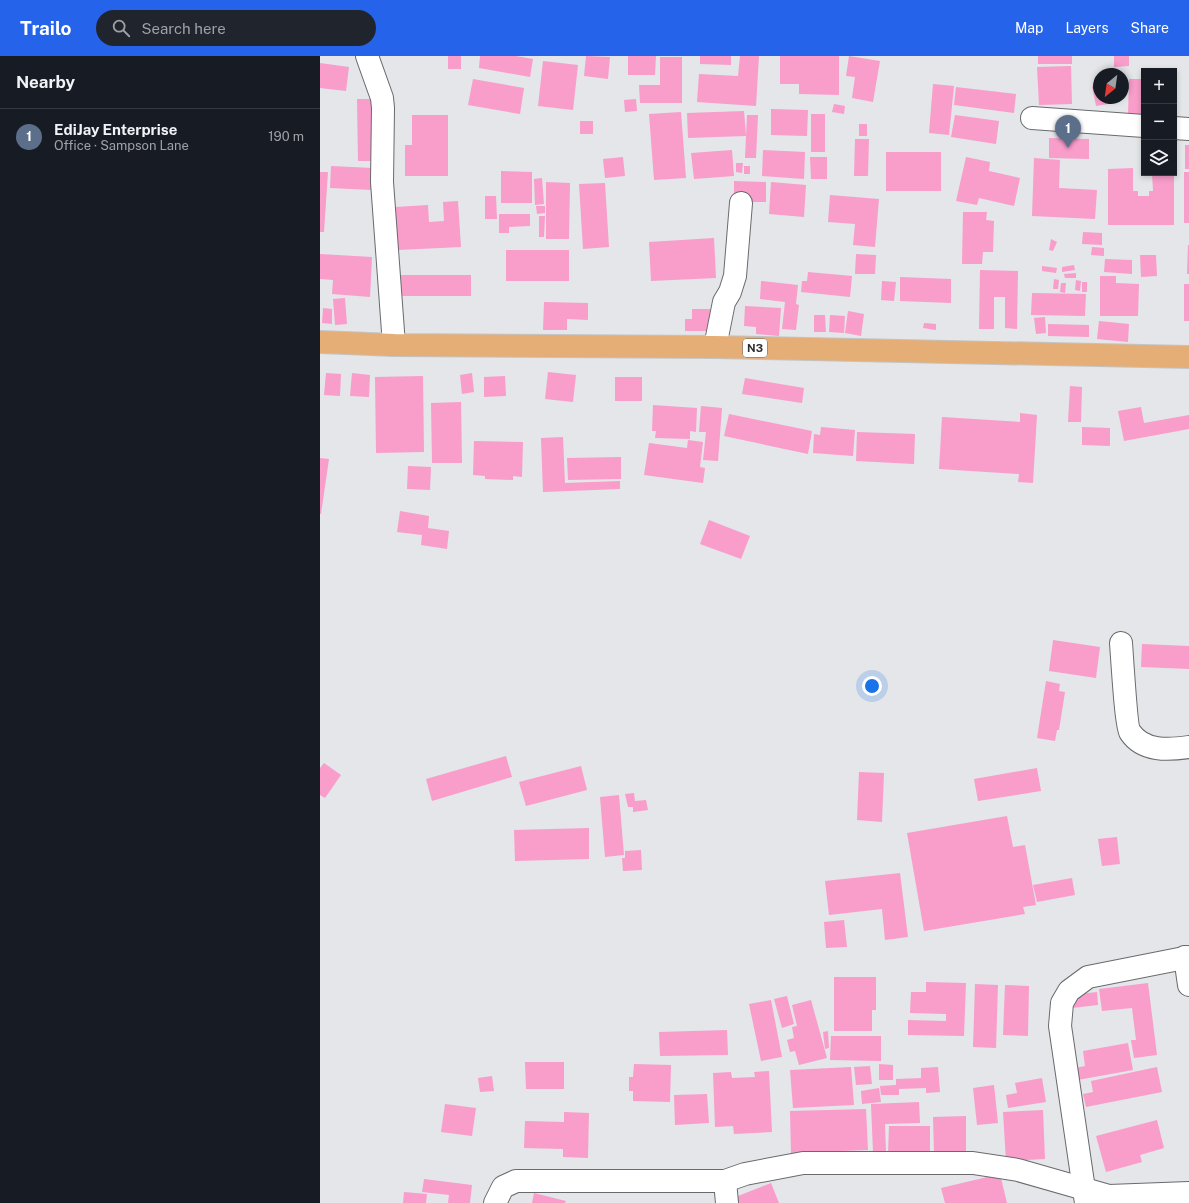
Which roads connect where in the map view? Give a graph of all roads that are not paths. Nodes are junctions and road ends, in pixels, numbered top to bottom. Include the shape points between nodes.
1 (367, 56) edge
2 (1032, 118) dead end
3 (1141, 126) edge
4 (1177, 128) edge
5 (1189, 129) edge
6 (741, 203) dead end
7 (320, 342) edge
8 (394, 345) junction
9 (715, 347) junction
10 (1189, 357) edge
11 (1121, 643) dead end
12 (1189, 747) edge
13 (1187, 957) edge
14 (1189, 985) edge
15 (725, 1181) junction
16 (1189, 1193) edge
17 (1085, 1197) edge
18 (495, 1203) edge
19 (727, 1203) edge

1 - 8 street via 382,98 382,182
2 - 3 street
4 - 5 street
6 - 9 street via 735,276 724,302
7 - 8 main road, N3
8 - 9 main road, N3
9 - 10 main road, N3
11 - 12 street via 1129,731 1139,742 1155,749
13 - 14 street
13 - 17 street via 1088,977 1069,991 1062,1003 1060,1026
15 - 17 street via 745,1174 803,1163 973,1163 1018,1170
15 - 18 street via 516,1181 503,1187
15 - 19 street
16 - 17 street

